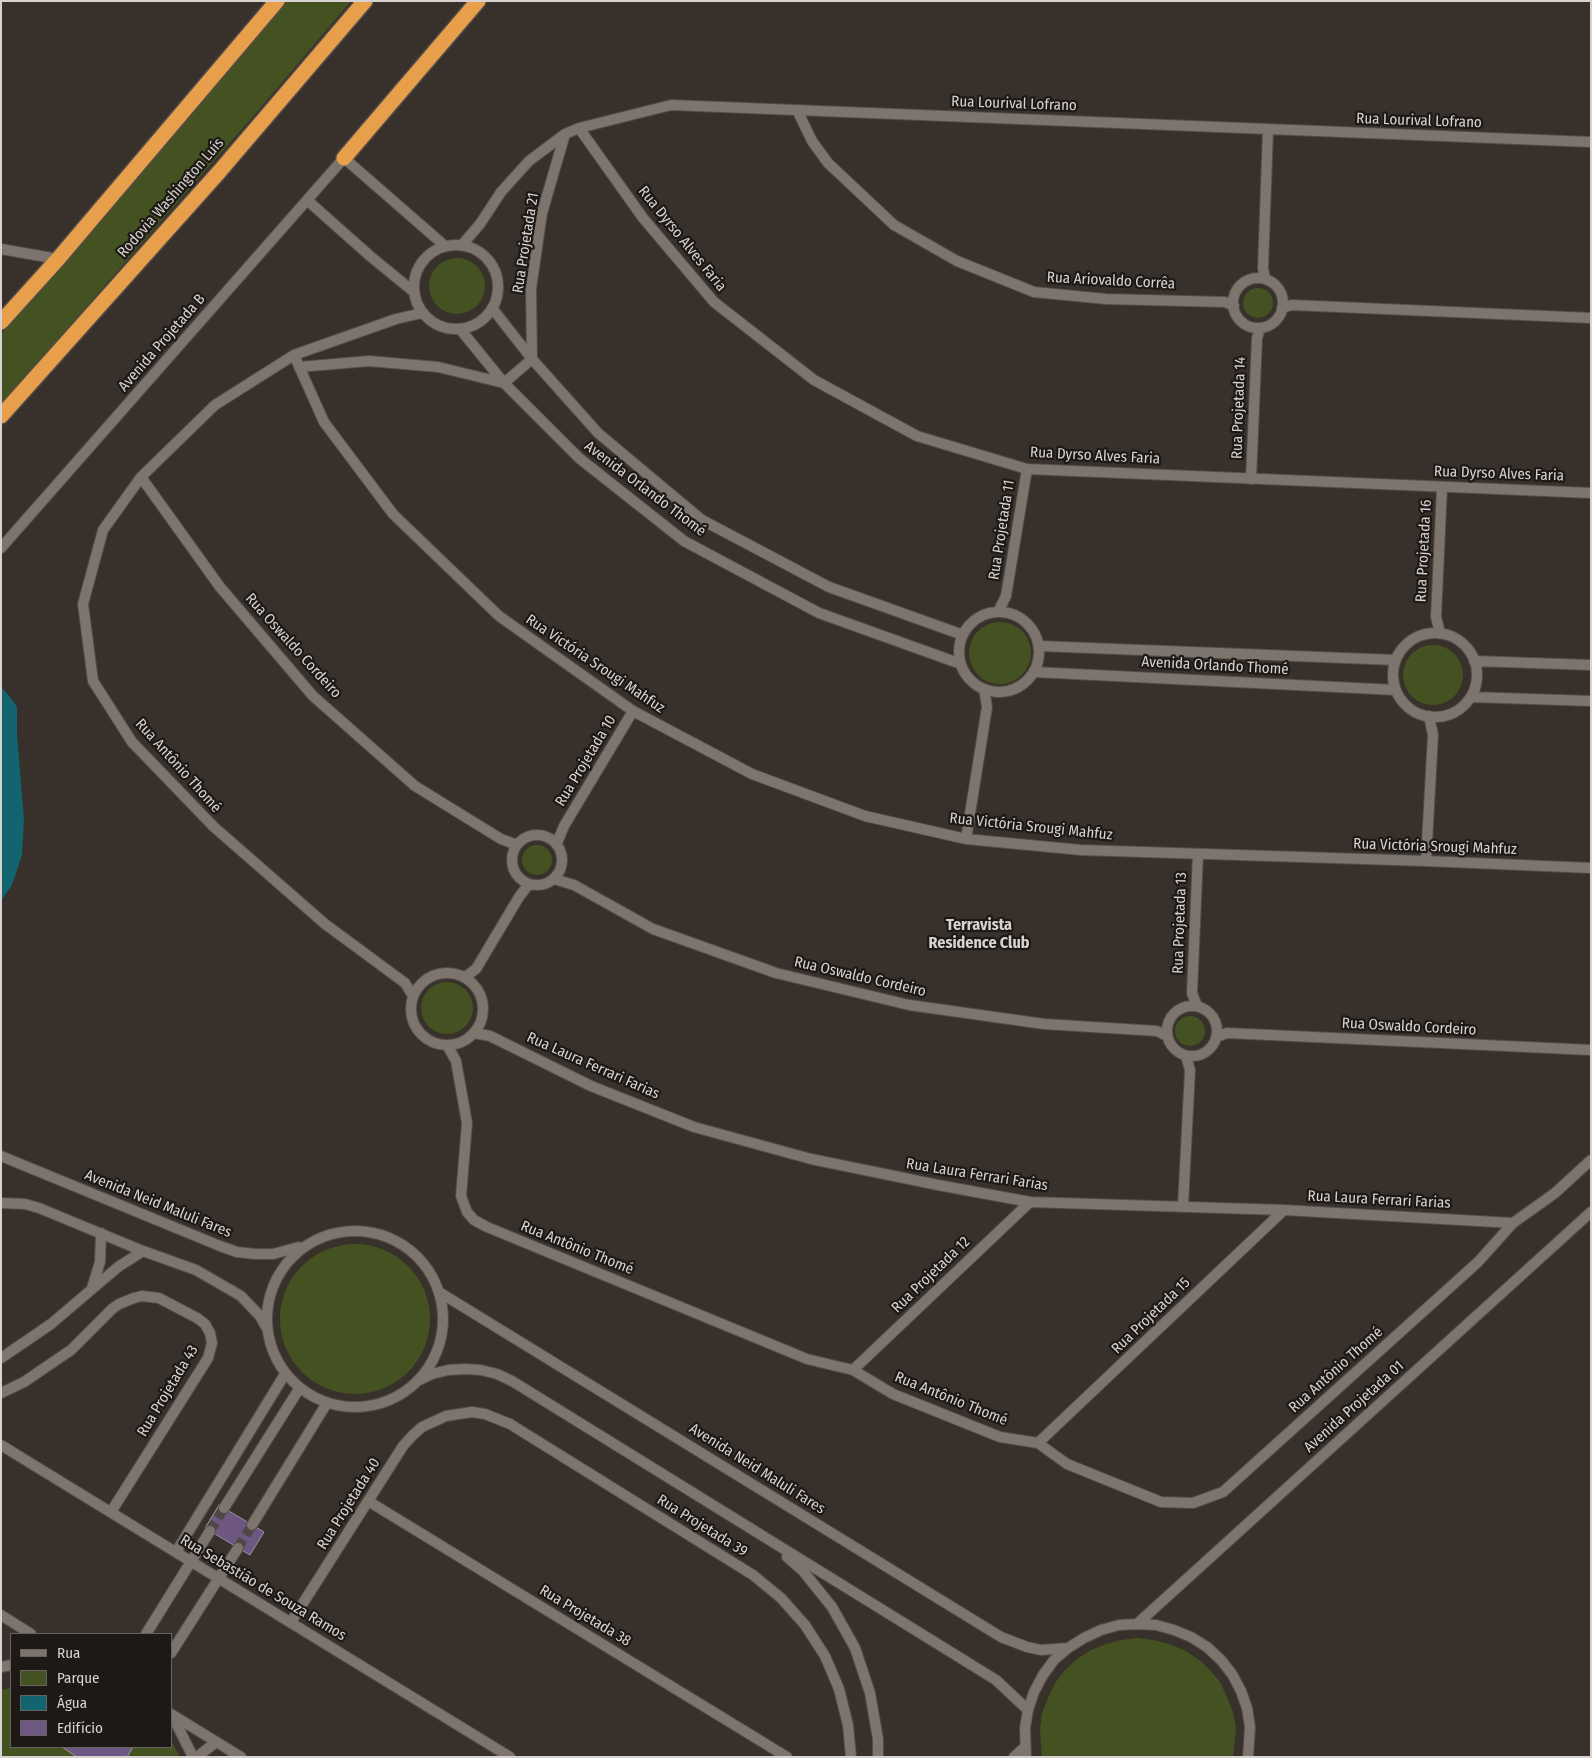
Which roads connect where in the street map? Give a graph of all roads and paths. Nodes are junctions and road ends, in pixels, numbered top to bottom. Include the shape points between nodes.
1 (277, 1) edge
2 (365, 1) edge
3 (478, 1) edge
4 (797, 110) junction
5 (579, 128) junction
6 (1268, 130) junction
7 (565, 134) junction
8 (1591, 142) edge
9 (344, 158) junction
10 (307, 200) junction
11 (480, 224) junction
12 (462, 245) junction
13 (445, 246) junction
14 (1, 249) edge
15 (475, 249) junction
16 (58, 259) junction
17 (1262, 279) junction
18 (415, 297) junction
19 (1231, 302) junction
20 (1286, 304) junction
21 (492, 308) junction
22 (422, 313) junction
23 (396, 318) junction
24 (1591, 318) edge
25 (1, 322) edge
26 (460, 329) junction
27 (1257, 331) junction
28 (294, 355) junction
29 (532, 359) junction
30 (299, 367) junction
31 (504, 383) junction
32 (1, 416) edge
33 (1027, 469) junction
34 (142, 477) junction
35 (1252, 479) junction
36 (1442, 487) junction
37 (1591, 493) edge
38 (1, 548) edge
39 (1006, 596) junction
40 (998, 612) junction
41 (1009, 614) junction
42 (1436, 618) junction
43 (1440, 633) junction
44 (1427, 634) junction
45 (963, 635) junction
46 (1039, 646) junction
47 (1396, 660) junction
48 (1474, 661) junction
49 (961, 664) junction
50 (1591, 665) edge
51 (1034, 672) junction
52 (984, 689) junction
53 (1396, 690) junction
54 (996, 692) junction
55 (1470, 696) junction
56 (1591, 701) edge
57 (987, 707) junction
58 (633, 711) junction
59 (1429, 716) junction
60 (1441, 716) junction
61 (1434, 735) junction
62 (966, 839) junction
63 (553, 840) junction
64 (515, 849) junction
65 (1198, 854) junction
66 (1426, 861) junction
67 (1591, 868) edge
68 (557, 875) junction
69 (525, 882) junction
70 (468, 979) junction
71 (405, 983) junction
72 (419, 986) junction
73 (1192, 993) junction
74 (413, 996) junction
75 (1197, 1006) junction
76 (1185, 1007) junction
77 (481, 1022) junction
78 (1167, 1031) junction
79 (474, 1033) junction
80 (1220, 1033) junction
81 (490, 1036) junction
82 (462, 1042) junction
83 (447, 1045) junction
84 (1591, 1050) edge
85 (1191, 1056) junction
86 (456, 1061) junction
87 (1, 1156) edge
88 (1591, 1160) edge
89 (1030, 1202) junction
90 (1, 1203) edge
91 (1183, 1206) junction
92 (1284, 1210) junction
93 (1591, 1212) edge
94 (1513, 1223) junction
95 (101, 1234) junction
96 (307, 1244) junction
97 (143, 1251) junction
98 (92, 1289) junction
99 (439, 1292) junction
100 (267, 1329) junction
101 (1, 1358) edge
102 (853, 1370) junction
103 (285, 1374) junction
104 (417, 1381) junction
105 (299, 1388) junction
106 (1, 1393) edge
107 (327, 1403) junction
108 (446, 1416) joint
109 (1038, 1443) junction
110 (1, 1445) edge
111 (368, 1501) junction
112 (224, 1508) tunnel mouth
113 (111, 1512) junction
114 (252, 1525) tunnel mouth
115 (210, 1531) tunnel mouth
116 (768, 1539) junction
117 (238, 1548) tunnel mouth
118 (176, 1552) junction
119 (191, 1561) junction
120 (219, 1578) junction
121 (1, 1615) edge
122 (291, 1622) junction
123 (1137, 1624) junction
124 (30, 1633) edge
125 (147, 1633) edge
126 (1068, 1648) junction
127 (172, 1650) edge
128 (1028, 1710) junction
129 (172, 1715) edge
130 (172, 1716) edge
131 (216, 1742) junction
132 (1026, 1752) edge
133 (193, 1757) edge
134 (198, 1757) edge
135 (241, 1757) edge
136 (510, 1757) edge
137 (787, 1757) edge
138 (851, 1757) edge
139 (878, 1757) edge
140 (1014, 1757) edge
141 (1248, 1757) edge

1 - 16 highway
2 - 32 highway, Rodovia Washington Luís via 219,172
3 - 9 highway
4 - 5 street, Rua Lourival Lofrano via 671,105
4 - 6 street, Rua Lourival Lofrano
4 - 19 street, Rua Ariovaldo Corrêa via 828,164 894,225 956,261 1034,292 1106,299
5 - 7 street, Rua Lourival Lofrano
5 - 33 street, Rua Dyrso Alves Faria via 643,218 714,302 814,380 917,436
6 - 8 street, Rua Lourival Lofrano
6 - 17 street
7 - 11 street, Rua Lourival Lofrano via 529,161 501,192
7 - 29 street, Rua Projetada 21 via 542,214 531,290
9 - 10 street, Avenida Projetada B
9 - 13 street
10 - 18 street
10 - 38 street, Avenida Projetada B
11 - 12 street, Rua Lourival Lofrano
11 - 15 street, Rua Lourival Lofrano
12 - 13 street
12 - 15 street
13 - 18 street via 431,252 421,263 415,277
14 - 16 street
15 - 21 street via 494,268 498,282
16 - 25 highway
17 - 19 street via 1243,284
17 - 20 street via 1277,287
18 - 22 street
18 - 23 street, Rua Antônio Thomé
19 - 27 street via 1240,320
20 - 24 street
20 - 27 street via 1275,321
21 - 26 street via 473,326
21 - 29 street, Avenida Orlando Thomé
22 - 23 street, Rua Antônio Thomé
22 - 26 street via 432,323
23 - 28 street, Rua Antônio Thomé
26 - 31 street, Avenida Orlando Thomé
27 - 35 street, Rua Projetada 14
28 - 30 street, Rua Victória Srougi Mahfuz
28 - 34 street, Rua Antônio Thomé via 215,405
29 - 31 street
29 - 45 street, Avenida Orlando Thomé via 598,433 702,520 829,587
30 - 31 street via 369,361 438,368
30 - 58 street, Rua Victória Srougi Mahfuz via 324,422 393,514 499,616
31 - 49 street, Avenida Orlando Thomé via 579,458 684,541 818,613
33 - 35 street, Rua Dyrso Alves Faria
33 - 39 street, Rua Projetada 11
34 - 64 street, Rua Oswaldo Cordeiro via 220,587 313,696 415,786
34 - 71 street, Rua Antônio Thomé via 103,530 83,604 93,680 132,742 214,827 325,924
35 - 36 street, Rua Dyrso Alves Faria
36 - 37 street, Rua Dyrso Alves Faria
36 - 42 street, Rua Projetada 16
39 - 40 street, Rua Projetada 11
39 - 41 street, Rua Projetada 11
40 - 41 street
40 - 45 street via 978,619
41 - 46 street via 1029,625
42 - 43 street, Rua Projetada 16
42 - 44 street, Rua Projetada 16
43 - 44 street
43 - 48 street via 1461,642
44 - 47 street via 1408,643
45 - 49 street
46 - 47 street, Avenida Orlando Thomé
46 - 51 street
47 - 53 street via 1393,675
48 - 50 street
48 - 55 street via 1477,673
49 - 52 street via 966,675
51 - 53 street, Avenida Orlando Thomé
51 - 54 street via 1018,688
52 - 54 street
52 - 57 street
53 - 59 street via 1408,708
54 - 57 street
55 - 56 street
55 - 60 street via 1463,706
57 - 62 street
58 - 62 street, Rua Victória Srougi Mahfuz via 752,774 865,816
58 - 63 street, Rua Projetada 10
59 - 60 street
59 - 61 street
60 - 61 street
61 - 66 street
62 - 65 street, Rua Victória Srougi Mahfuz via 1081,850
63 - 64 street via 540,834 532,835 523,838
63 - 68 street via 562,852 563,862
64 - 69 street via 513,868
65 - 66 street, Rua Victória Srougi Mahfuz
65 - 73 street, Rua Projetada 13
66 - 67 street, Rua Victória Srougi Mahfuz
68 - 69 street via 538,885
68 - 78 street, Rua Oswaldo Cordeiro via 653,929 795,978 908,1006 1044,1024
69 - 70 street
70 - 72 street via 455,973 440,973
70 - 77 street via 481,996
71 - 72 street
71 - 74 street
72 - 74 street
73 - 75 street, Rua Projetada 13
73 - 76 street, Rua Projetada 13
74 - 83 street via 411,1016 417,1029 428,1040
75 - 76 street
75 - 80 street via 1210,1014
76 - 78 street via 1174,1014
77 - 79 street
77 - 81 street
78 - 85 street via 1174,1049
79 - 81 street, Rua Laura Ferrari Farias
79 - 82 street
80 - 84 street, Rua Oswaldo Cordeiro
80 - 85 street via 1209,1050
81 - 89 street, Rua Laura Ferrari Farias via 591,1086 694,1127 811,1159
82 - 83 street
82 - 86 street, Rua Antônio Thomé
83 - 86 street, Rua Antônio Thomé
85 - 91 street
86 - 102 street, Rua Antônio Thomé via 467,1123 461,1196 474,1220 807,1359
87 - 96 street, Avenida Neid Maluli Fares via 237,1252 273,1254
88 - 94 street, Rua Antônio Thomé via 1555,1193
89 - 91 street, Rua Laura Ferrari Farias
89 - 102 street, Rua Projetada 12
90 - 95 street via 39,1208
91 - 92 street, Rua Laura Ferrari Farias
92 - 94 street, Rua Laura Ferrari Farias
92 - 109 street, Rua Projetada 15
93 - 123 street, Avenida Projetada 01
94 - 109 street, Rua Antônio Thomé via 1478,1262 1223,1492 1193,1504 1160,1502 1067,1464
95 - 97 street
95 - 98 street via 100,1262
96 - 99 street via 337,1232 353,1230 385,1236 412,1251 424,1263
96 - 100 street via 283,1267 275,1281 269,1296
97 - 98 street
97 - 100 street via 196,1270 235,1292 260,1316
98 - 101 street via 51,1324
99 - 104 street via 443,1323 440,1339 435,1355
99 - 126 street, Avenida Neid Maluli Fares via 1001,1637 1041,1650
100 - 103 street via 270,1345
102 - 109 street, Rua Antônio Thomé via 893,1394 1000,1437
103 - 105 street
103 - 118 street
104 - 107 street via 391,1400 375,1405 351,1408
104 - 116 street via 432,1374 465,1369 481,1370 505,1378
105 - 107 street
105 - 112 street
106 - 113 street, Rua Projetada 43 via 24,1382 71,1350 112,1309 134,1298 159,1298 197,1318 208,1328 211,1338 208,1358
107 - 114 street
108 - 111 street, Rua Projetada 40 via 433,1420 412,1436
108 - 138 street, Rua Projetada 39 via 472,1412 510,1424 753,1575 781,1598 805,1625 825,1656 839,1689 848,1725
110 - 113 street, Rua Sebastião de Souza Ramos
111 - 122 street, Rua Projetada 40
111 - 137 street, Rua Projetada 38
113 - 118 street, Rua Sebastião de Souza Ramos
115 - 119 street
116 - 128 street via 996,1680
116 - 139 street via 803,1571 832,1607 855,1648 870,1693
117 - 120 street
118 - 119 street, Rua Sebastião de Souza Ramos
119 - 120 street, Rua Sebastião de Souza Ramos
119 - 125 street
120 - 122 street, Rua Sebastião de Souza Ramos
120 - 127 street
121 - 124 street
122 - 136 street, Rua Sebastião de Souza Ramos
123 - 126 street via 1101,1630
123 - 141 street via 1174,1630 1199,1642 1232,1674 1247,1708 1250,1727
126 - 128 street via 1043,1675
128 - 132 street
129 - 131 street
130 - 133 street
131 - 134 street
131 - 135 street
132 - 140 street

